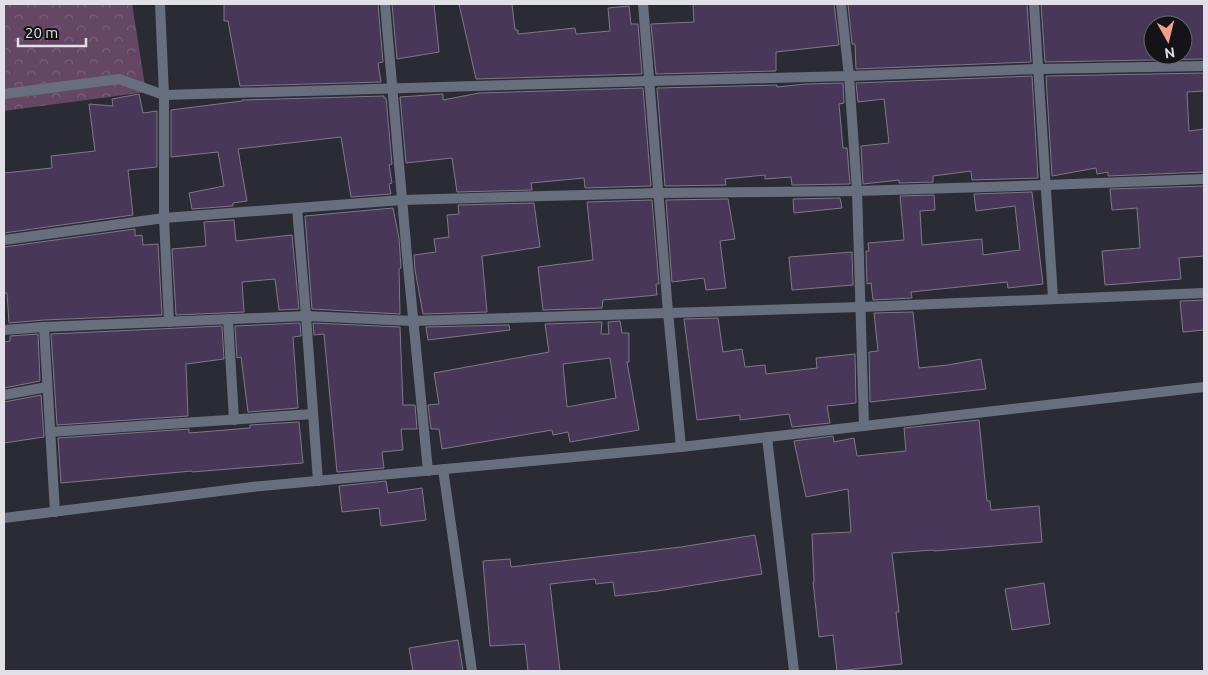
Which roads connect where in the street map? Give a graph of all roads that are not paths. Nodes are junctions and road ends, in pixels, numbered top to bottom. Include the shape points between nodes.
1 (160, 4) edge
2 (386, 4) edge
3 (643, 4) edge
4 (841, 4) edge
5 (1034, 4) edge
6 (1204, 66) edge
7 (1038, 69) junction
8 (848, 76) junction
9 (649, 81) junction
10 (393, 88) junction
11 (4, 94) edge
12 (164, 95) junction
13 (1204, 179) edge
14 (1046, 185) junction
15 (857, 191) junction
16 (658, 193) junction
17 (402, 200) junction
18 (297, 208) junction
19 (164, 218) junction
20 (4, 240) edge
21 (1204, 293) edge
22 (1053, 298) junction
23 (860, 306) junction
24 (668, 312) junction
25 (306, 316) junction
26 (228, 319) junction
27 (413, 321) junction
28 (169, 322) junction
29 (44, 326) junction
30 (4, 330) edge
31 (47, 387) junction
32 (1204, 387) edge
33 (4, 395) edge
34 (313, 414) junction
35 (234, 420) junction
36 (864, 426) junction
37 (50, 432) junction
38 (767, 438) junction
39 (680, 447) junction
40 (443, 469) junction
41 (428, 471) junction
42 (318, 481) junction
43 (55, 512) junction
44 (4, 518) edge
45 (472, 671) edge
46 (794, 671) edge

1 - 12 street
2 - 10 street
3 - 9 street
4 - 8 street
5 - 7 street
6 - 7 street
7 - 8 street
7 - 14 street
8 - 9 street
8 - 15 street
9 - 10 street
9 - 16 street
10 - 12 street
10 - 17 street
11 - 12 street via 119,79
12 - 19 street
13 - 14 street
14 - 15 street
14 - 22 street
15 - 16 street
15 - 23 street
16 - 17 street
16 - 24 street
17 - 18 street
17 - 27 street
18 - 19 street
18 - 25 street
19 - 20 street
19 - 28 street
21 - 22 street
22 - 23 street
23 - 24 street
23 - 36 street
24 - 27 street
24 - 39 street
25 - 26 street
25 - 27 street
25 - 34 street
26 - 28 street
26 - 35 street
27 - 41 street
28 - 29 street
29 - 30 street
29 - 31 street
31 - 33 street
31 - 37 street
32 - 36 street
34 - 35 street
34 - 42 street
35 - 37 street
36 - 38 street
37 - 43 street
38 - 39 street
38 - 46 street
39 - 40 street
40 - 41 street
40 - 45 street
41 - 42 street
42 - 43 street
43 - 44 street

